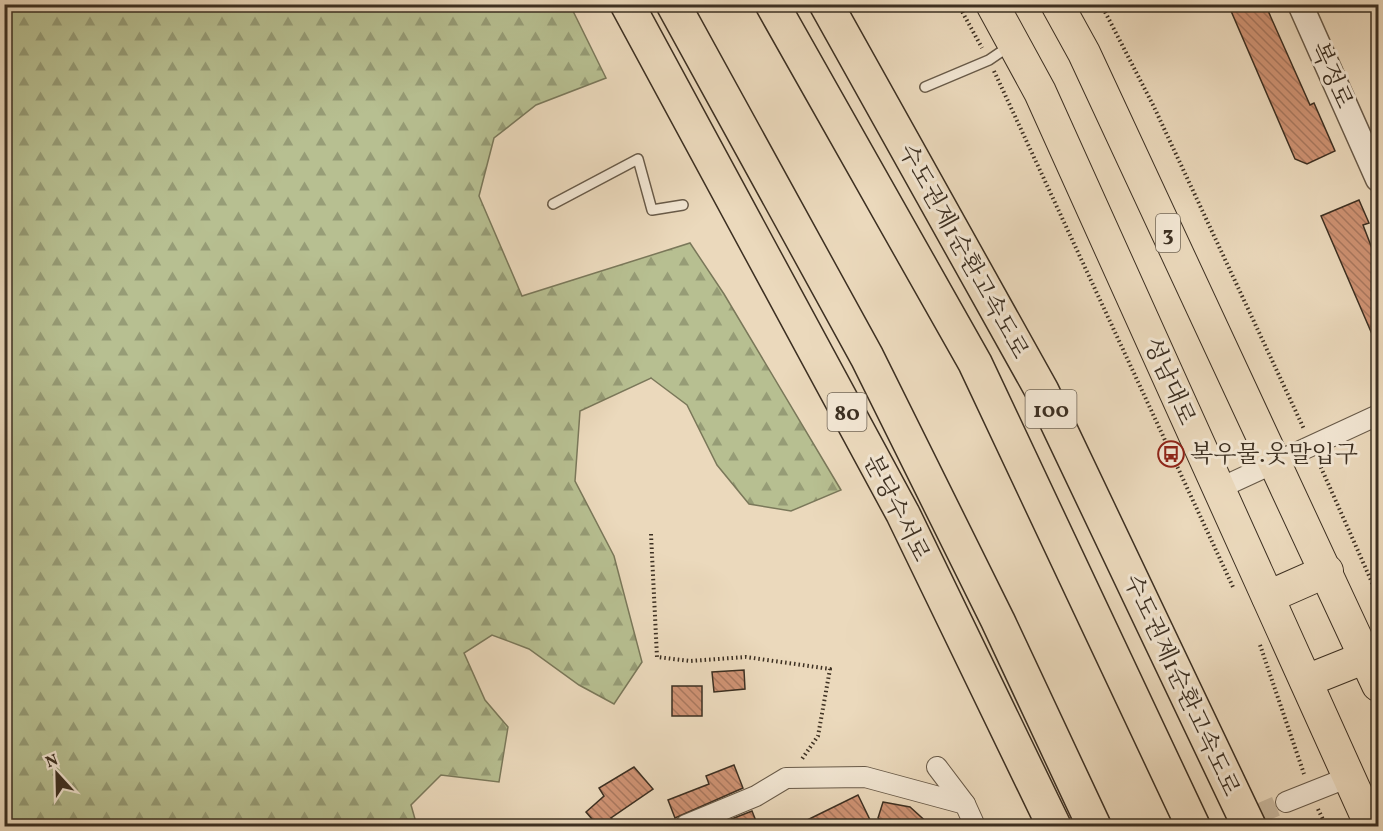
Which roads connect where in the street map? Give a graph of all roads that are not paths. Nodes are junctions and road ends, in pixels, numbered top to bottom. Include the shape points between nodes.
1 (627, 4) edge
2 (674, 4) edge
3 (772, 4) edge
4 (826, 4) edge
5 (992, 4) edge
6 (1057, 4) edge
7 (1300, 4) edge
8 (1001, 52) junction
9 (925, 87) dead end
10 (1373, 153) edge
11 (1378, 179) edge
12 (553, 204) dead end
13 (684, 205) dead end
14 (1378, 415) edge
15 (1276, 463) junction
16 (1218, 489) junction
17 (1327, 571) junction
18 (1253, 598) junction
19 (1366, 657) junction
20 (1306, 681) junction
21 (1378, 686) edge
22 (938, 766) dead end
23 (1349, 777) junction
24 (1286, 802) tunnel mouth
25 (965, 804) junction
26 (686, 826) edge
27 (975, 826) edge
28 (1054, 826) edge
29 (1095, 826) edge
30 (1193, 826) edge
31 (1249, 826) edge
32 (1371, 826) edge

1 - 28 highway, 분당수서로 / 80 via 903,514
2 - 29 highway, 분당수서로 / 80 via 867,357
3 - 30 highway, 수도권제1순환고속도로 / 100 via 975,363
4 - 31 highway, 수도권제1순환고속도로 / 100 via 1042,391
5 - 8 main road, 성남대로
6 - 15 main road, 3 via 1084,53
7 - 10 street, 복정로
8 - 9 lane
8 - 16 main road, 성남대로 via 1040,92
10 - 11 street, 복정로
12 - 13 lane via 638,159 652,210
14 - 15 street
15 - 16 street
15 - 17 main road, 3
16 - 18 main road, 성남대로
17 - 18 main road
17 - 19 main road, 3
18 - 20 main road, 성남대로
19 - 20 main road
19 - 21 main road, 3
20 - 23 main road, 성남대로
22 - 25 street
23 - 24 street
23 - 32 main road, 성남대로
25 - 26 street via 865,777 786,778 756,796
25 - 27 street

